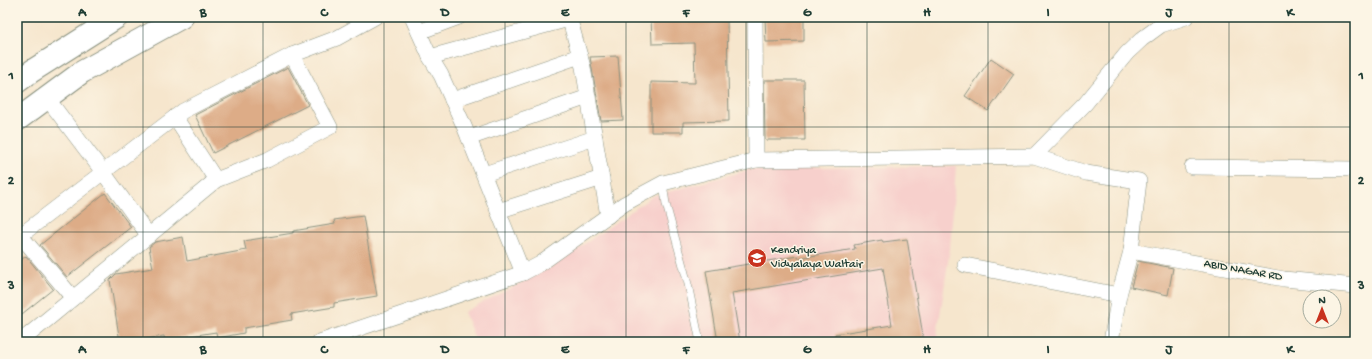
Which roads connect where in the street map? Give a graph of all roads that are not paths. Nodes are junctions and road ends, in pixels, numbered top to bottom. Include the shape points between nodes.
1 (117, 17) edge
2 (182, 17) edge
3 (375, 17) edge
4 (412, 17) edge
5 (459, 17) edge
6 (755, 17) edge
7 (1186, 17) edge
8 (569, 18) edge
9 (420, 32) junction
10 (292, 55) junction
11 (580, 56) junction
12 (430, 57) junction
13 (17, 82) edge
14 (588, 97) junction
15 (47, 98) junction
16 (452, 100) junction
17 (175, 117) junction
18 (17, 120) edge
19 (469, 138) junction
20 (595, 138) junction
21 (1034, 156) junction
22 (756, 160) junction
23 (1192, 167) dead end
24 (1355, 169) edge
25 (103, 172) junction
26 (484, 174) junction
27 (602, 178) junction
28 (216, 180) junction
29 (663, 183) junction
30 (498, 211) junction
31 (608, 216) junction
32 (148, 236) junction
33 (19, 237) edge
34 (1131, 251) junction
35 (965, 265) dead end
36 (523, 273) junction
37 (1355, 286) edge
38 (1119, 295) junction
39 (73, 298) junction
40 (20, 342) edge
41 (319, 342) edge
42 (700, 342) edge
43 (1111, 342) edge

1 - 13 main road
2 - 15 main road via 82,72
3 - 10 street via 337,38
4 - 9 street
5 - 9 street
6 - 22 street
7 - 21 street via 1161,25 1142,39 1127,53 1085,104
8 - 11 street
8 - 12 street
9 - 12 street
10 - 17 street
10 - 28 street via 330,127 267,160
11 - 14 street
11 - 16 street
12 - 16 street
14 - 19 street
14 - 20 street
15 - 18 main road
15 - 25 street
16 - 19 street
17 - 25 street
17 - 28 street
19 - 26 street
20 - 26 street
20 - 27 street
21 - 22 street
21 - 34 street via 1086,174 1138,181
22 - 29 street
23 - 24 street
25 - 32 street
25 - 33 street
26 - 30 street
27 - 30 street
27 - 31 street
28 - 32 street
29 - 31 street via 624,204
29 - 42 lane
30 - 36 street
31 - 36 street
32 - 39 street
33 - 39 street
34 - 37 street, ABID NAGAR RD via 1284,279
34 - 38 street
35 - 38 street
36 - 41 street
38 - 43 street
39 - 40 street

